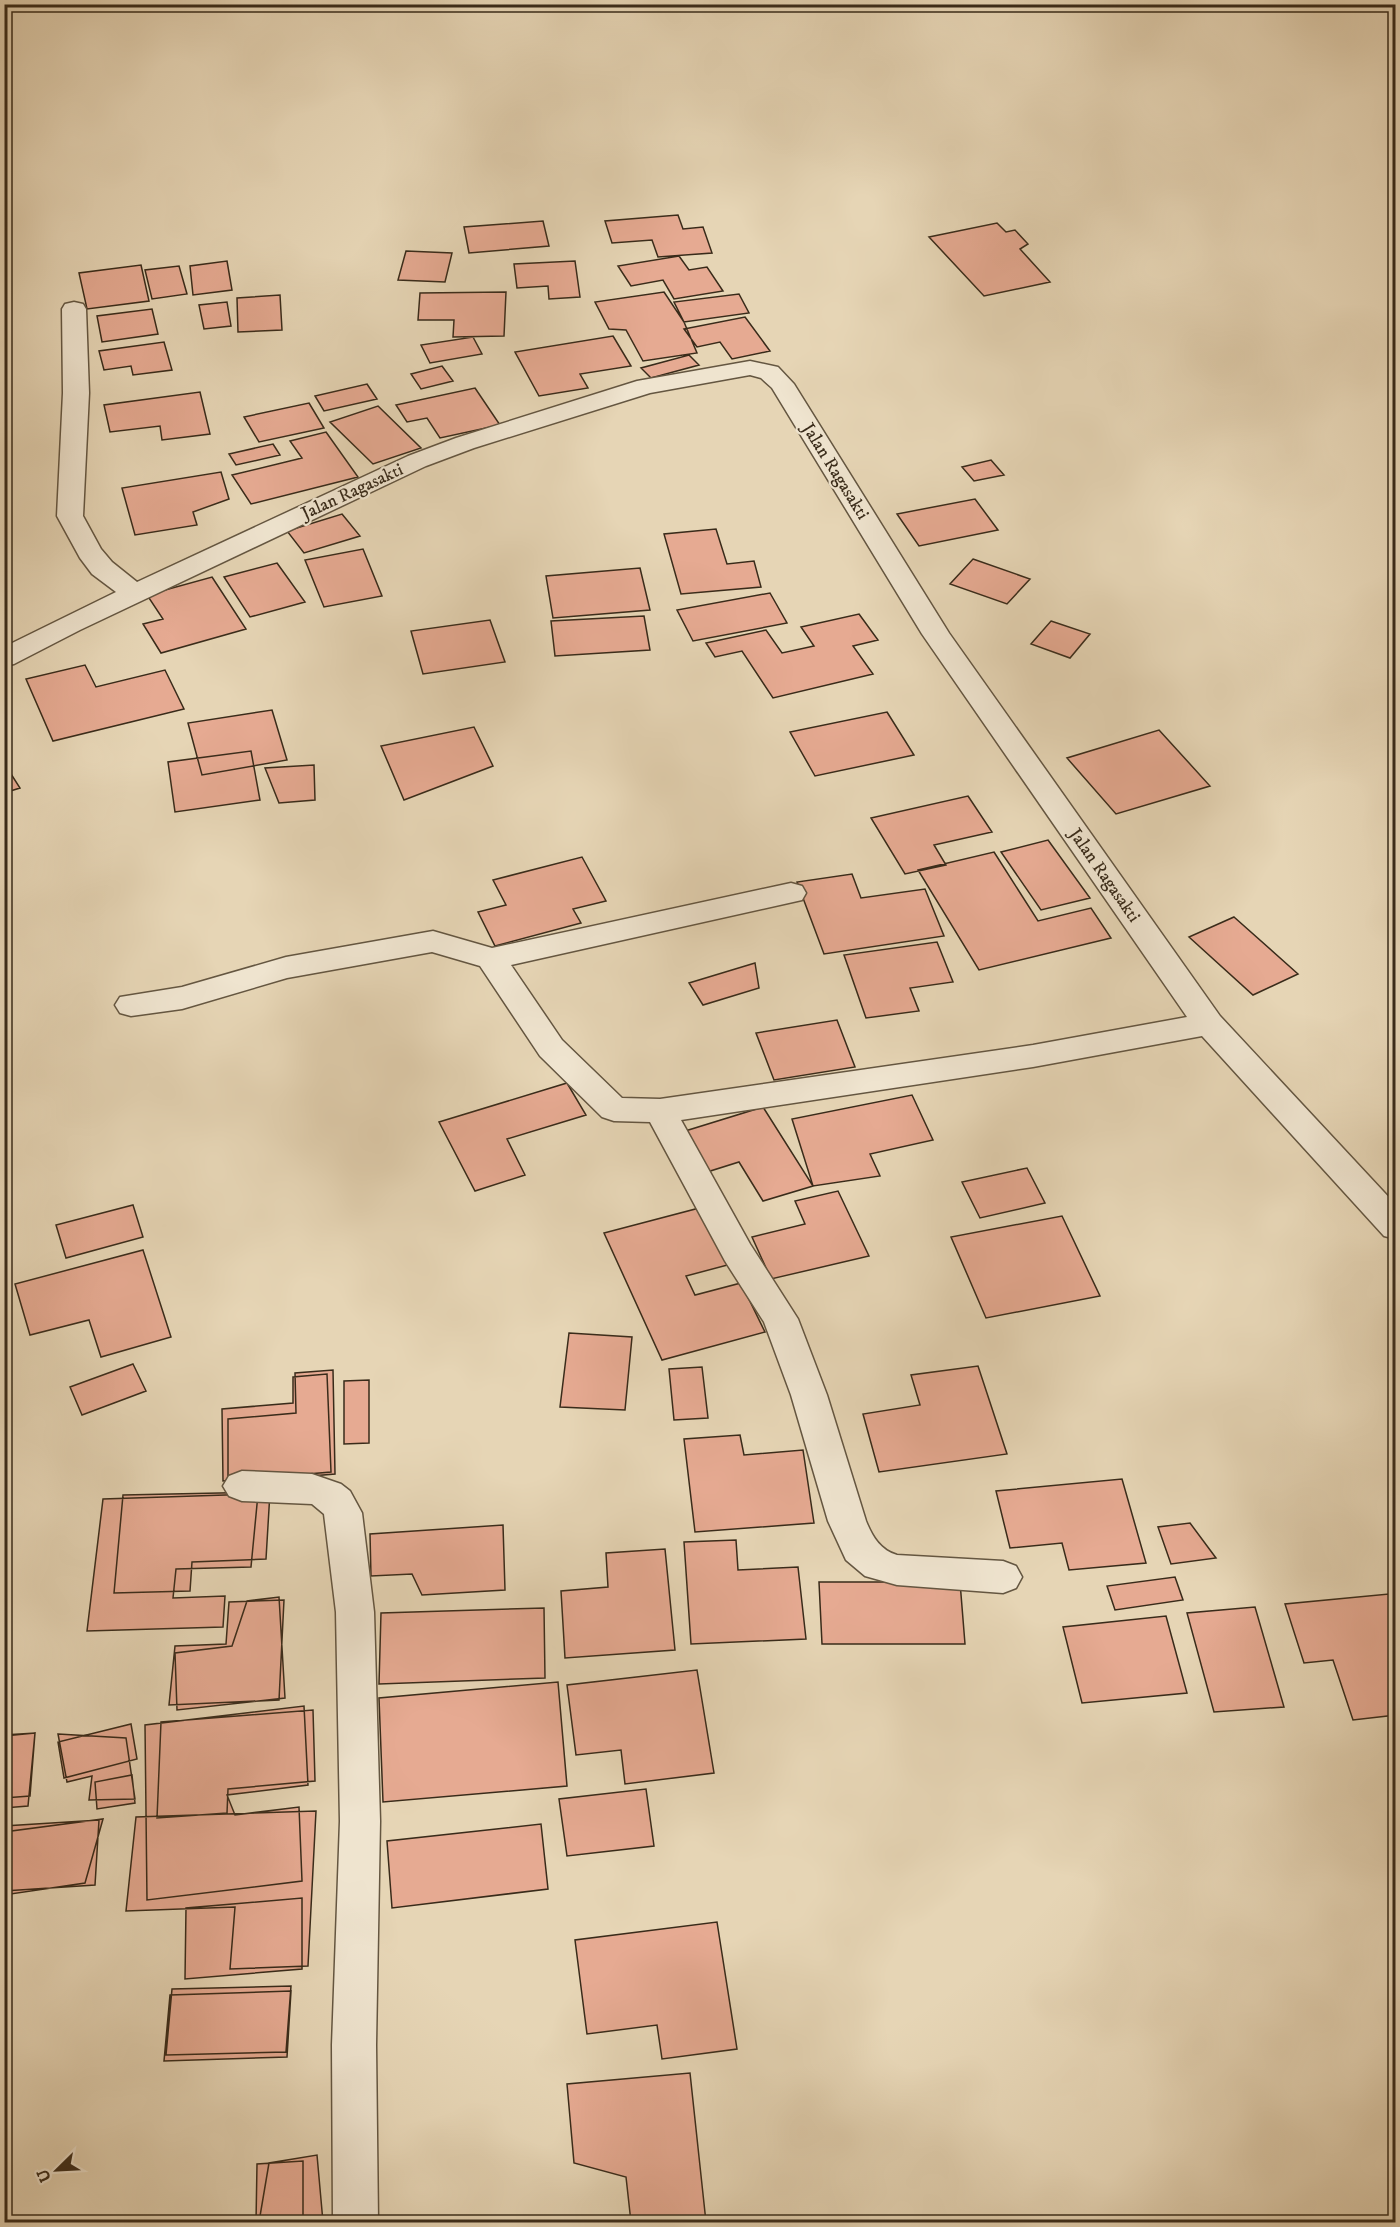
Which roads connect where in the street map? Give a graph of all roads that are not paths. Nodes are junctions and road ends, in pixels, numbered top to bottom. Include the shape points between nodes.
1 (74, 309) dead end
2 (136, 594) junction
3 (4, 658) edge
4 (790, 893) dead end
5 (491, 959) junction
6 (131, 1005) dead end
7 (1209, 1024) junction
8 (660, 1111) junction
9 (1395, 1227) edge
10 (242, 1486) dead end
11 (1003, 1577) dead end
12 (356, 2223) edge

1 - 2 street via 76,393 70,516 102,568
2 - 3 street, Jalan Ragasakti
2 - 7 street, Jalan Ragasakti via 417,461 465,443 646,386 750,368 769,372 782,384 936,634
4 - 5 street
5 - 6 street via 433,941 286,968 182,998
5 - 8 street via 551,1048 614,1109
7 - 8 street via 1033,1056
7 - 9 street, Jalan Ragasakti
8 - 11 street via 737,1252 780,1319 859,1549 878,1565 897,1570
10 - 12 street via 312,1489 328,1494 337,1502 347,1538 355,1612 360,1821 354,2045

